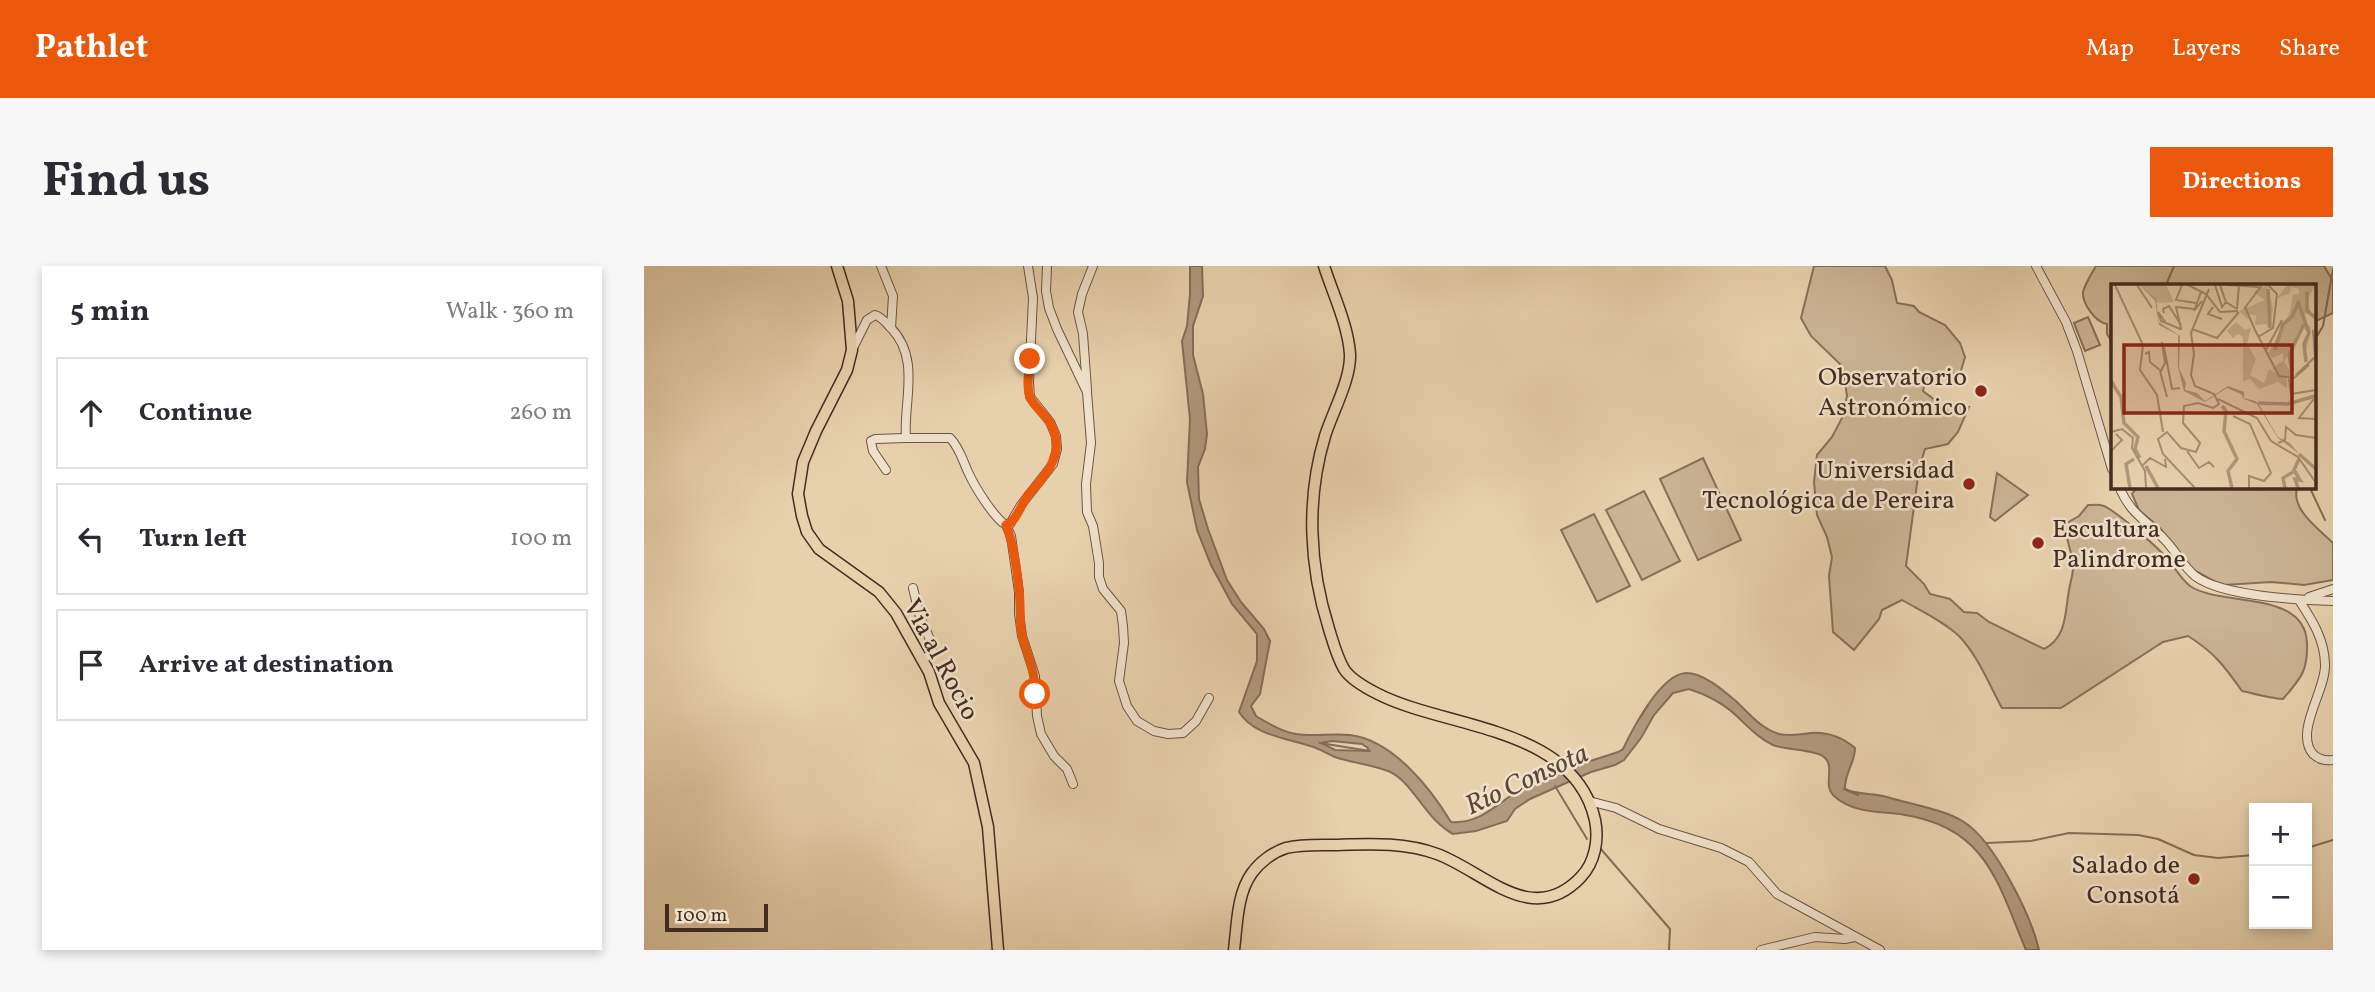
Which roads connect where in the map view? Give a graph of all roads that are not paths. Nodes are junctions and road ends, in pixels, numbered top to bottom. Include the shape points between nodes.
1 (837, 266) edge
2 (881, 266) edge
3 (1028, 266) edge
4 (1047, 266) edge
5 (1093, 266) edge
6 (1324, 266) edge
7 (2036, 266) edge
8 (891, 328) junction
9 (852, 350) junction
10 (1087, 392) junction
11 (906, 438) junction
12 (2111, 466) edge
13 (886, 470) dead end
14 (2120, 488) edge
15 (1006, 525) junction
16 (913, 588) dead end
17 (2333, 589) edge
18 (2299, 600) junction
19 (2333, 601) edge
20 (922, 660) junction
21 (1209, 698) dead end
22 (2333, 760) edge
23 (1073, 784) dead end
24 (1589, 801) junction
25 (1854, 937) junction
26 (998, 950) edge
27 (1234, 950) edge
28 (1761, 950) edge
29 (1880, 950) edge

1 - 9 main road, Via al Rocio via 848,301
2 - 8 street via 893,296
3 - 15 street via 1033,298 1030,397 1050,422 1057,449 1053,464
4 - 10 street via 1049,308
5 - 10 street via 1079,312
6 - 24 main road via 1350,354 1317,470 1312,537 1323,610 1344,669 1390,700 1511,736 1547,753
7 - 12 street via 2077,351
8 - 9 street via 875,315 867,320
8 - 11 street via 906,352
9 - 20 main road, Via al Rocio via 803,462 798,494 802,516 819,549 879,592
10 - 21 street via 1091,443 1087,512 1102,589 1121,611 1124,643 1119,681 1127,706 1154,731 1183,733
11 - 13 street via 872,441
11 - 15 street via 950,438 975,486
14 - 18 street via 2126,504 2198,578 2224,589
15 - 23 street via 1022,636 1035,676 1041,734
16 - 20 street via 933,646
17 - 18 street
18 - 19 street
18 - 22 street via 2317,629 2325,667 2306,738 2314,755
20 - 26 main road, Via al Rocio via 939,703 974,763 982,793
24 - 25 street via 1749,862 1777,894
24 - 27 main road via 1596,823 1593,856 1578,879 1550,896 1525,897 1500,889 1441,855 1411,846 1287,848 1266,859 1249,876
25 - 28 street via 1815,937
25 - 29 street

